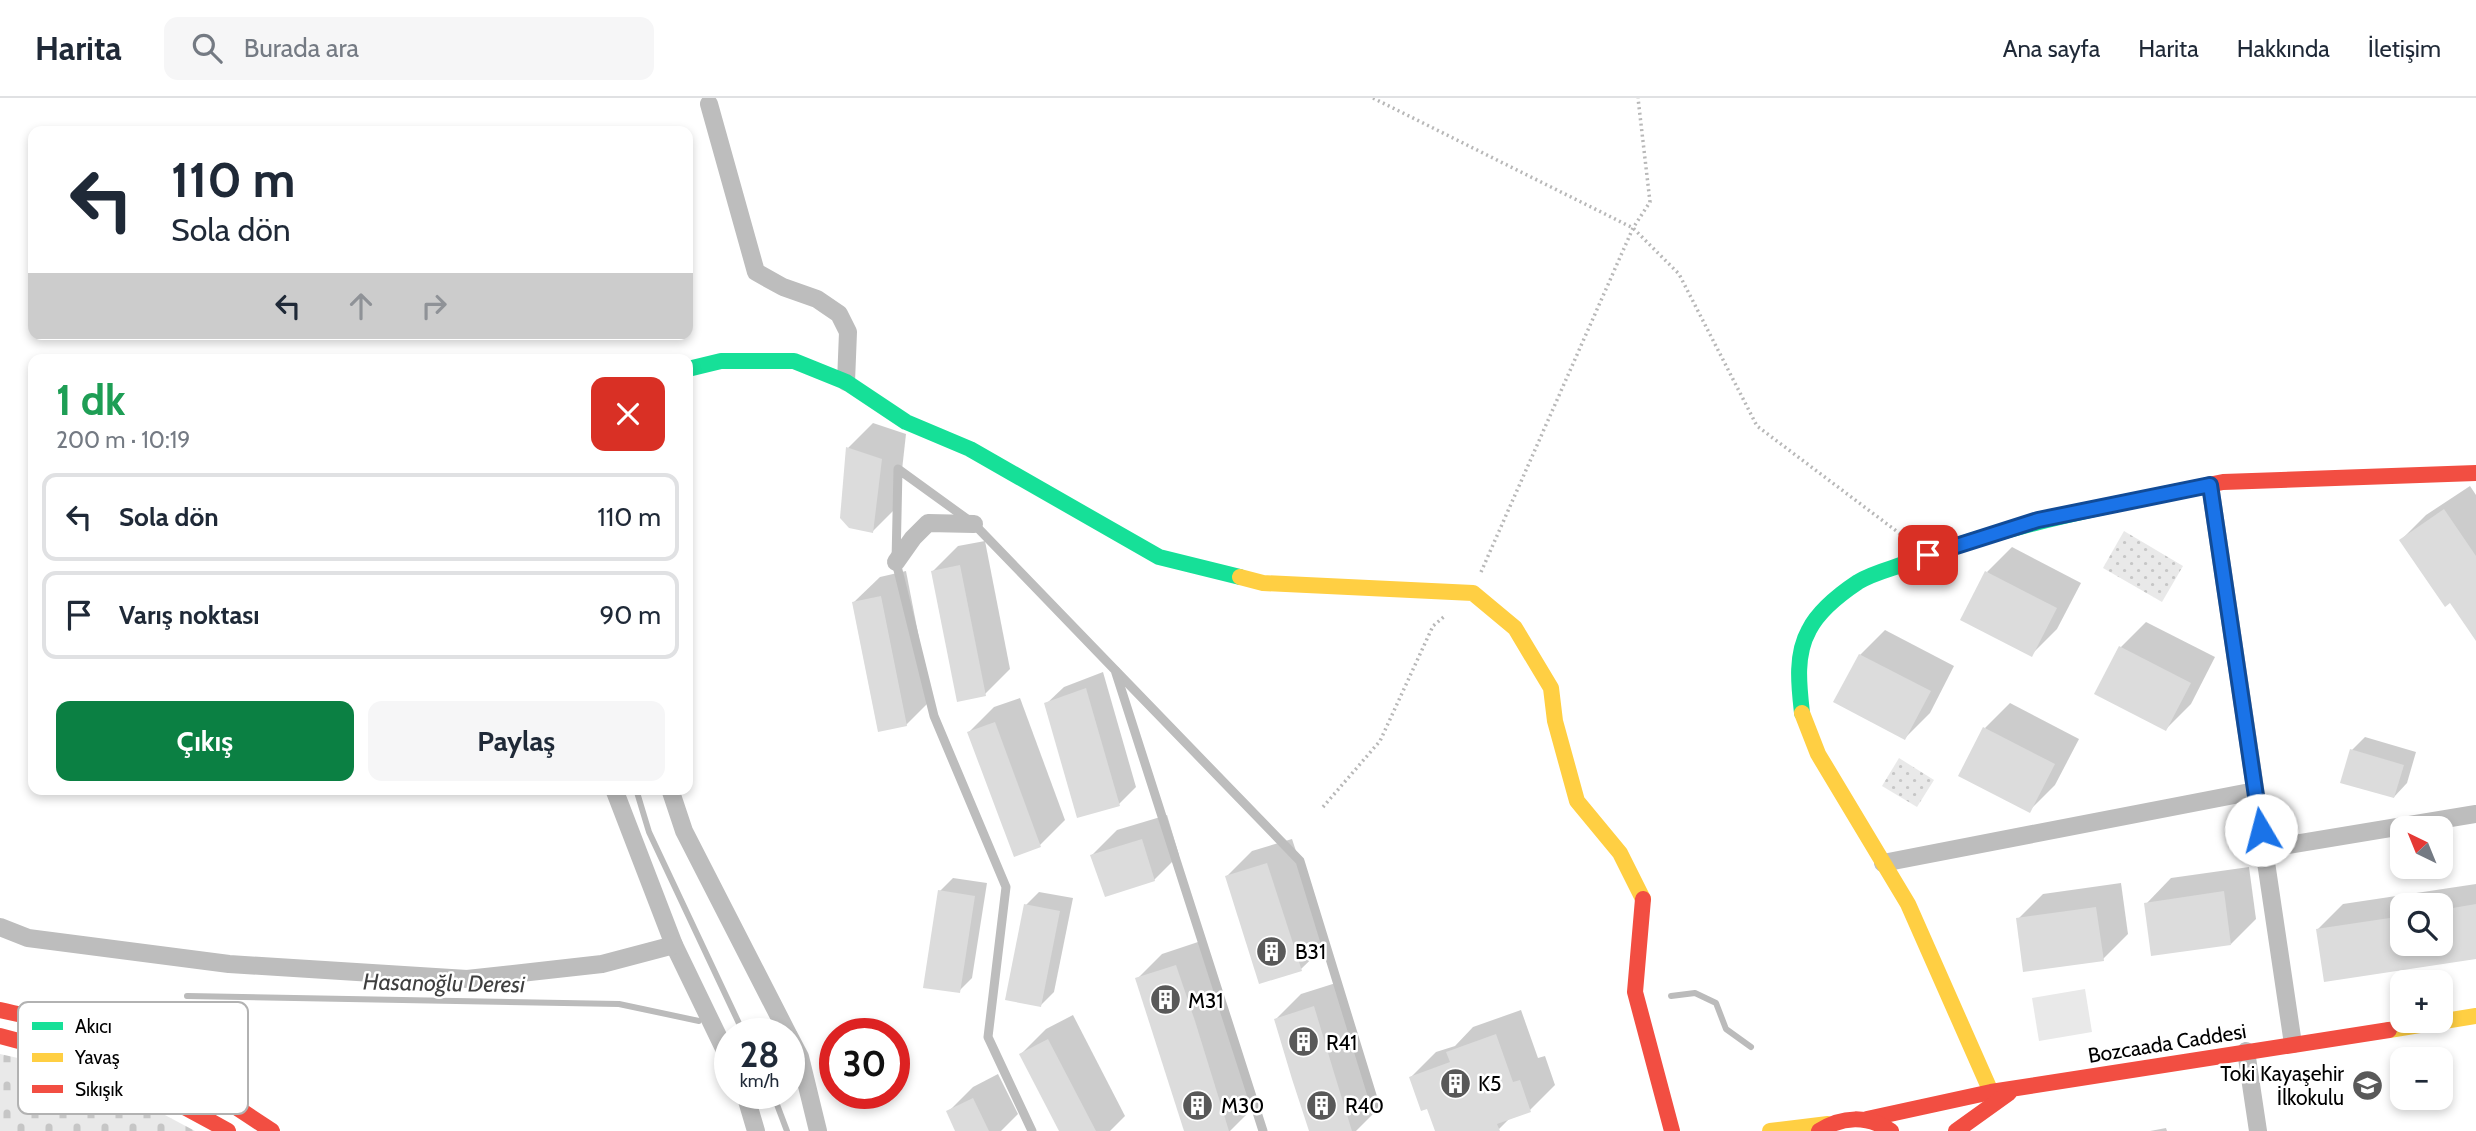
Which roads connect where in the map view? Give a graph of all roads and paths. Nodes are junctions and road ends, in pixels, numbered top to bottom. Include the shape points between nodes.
1 (1373, 98) edge
2 (1638, 98) edge
3 (709, 104) dead end
4 (1633, 228) junction
5 (693, 368) edge
6 (846, 382) junction
7 (2476, 473) edge
8 (2210, 485) junction
9 (974, 524) junction
10 (1928, 555) junction
11 (896, 562) junction
12 (1472, 593) junction
13 (1115, 670) junction
14 (2255, 791) junction
15 (616, 795) edge
16 (672, 795) edge
17 (1323, 807) dead end
18 (2476, 814) edge
19 (2264, 849) junction
20 (1883, 863) junction
21 (0, 927) edge
22 (674, 945) junction
23 (0, 1010) edge
24 (18, 1014) edge
25 (2476, 1016) edge
26 (780, 1018) edge
27 (714, 1028) edge
28 (0, 1036) edge
29 (18, 1041) edge
30 (2293, 1044) junction
31 (2246, 1051) junction
32 (805, 1078) edge
33 (2014, 1089) junction
34 (1991, 1091) junction
35 (1375, 1105) dead end
36 (749, 1109) edge
37 (199, 1114) edge
38 (247, 1114) edge
39 (1867, 1119) junction
40 (1823, 1127) edge
41 (228, 1131) edge
42 (272, 1131) edge
43 (756, 1131) edge
44 (818, 1131) edge
45 (1032, 1131) edge
46 (1263, 1131) edge
47 (1672, 1131) edge
48 (1770, 1131) edge
49 (1891, 1131) edge
50 (1956, 1131) edge
51 (2258, 1131) edge

1 - 4 path
2 - 4 path via 1650,202
3 - 6 street via 756,272 839,314 848,332
4 - 10 path via 1679,274 1757,426
4 - 12 path
5 - 6 street via 721,361 794,361
6 - 12 street via 906,422 970,449 1159,558 1263,583
7 - 8 street
8 - 10 street via 2038,520
8 - 14 street
9 - 11 street via 928,523
9 - 11 lane via 898,469
9 - 13 lane
10 - 20 street via 1843,591 1809,629 1801,650 1803,719 1818,754
11 - 45 lane via 934,716 1006,887 988,1037
12 - 17 path via 1433,626 1380,741
12 - 47 street via 1514,628 1551,688 1555,721 1577,801 1620,853 1644,900 1635,992
13 - 35 lane via 1300,861
13 - 46 lane
14 - 19 street
14 - 20 street
15 - 22 street
16 - 26 street via 684,831
18 - 19 street
19 - 30 street
20 - 34 street via 1908,904
21 - 22 street via 28,938 229,964 467,979 602,964
22 - 27 street
23 - 24 street
25 - 30 street, Bozcaada Caddesi
28 - 29 street
30 - 31 street, Bozcaada Caddesi
31 - 33 street, Bozcaada Caddesi
31 - 51 street
32 - 44 street
33 - 34 street, Bozcaada Caddesi
33 - 50 street
34 - 39 street, Bozcaada Caddesi
36 - 43 street
37 - 41 street
38 - 42 street
39 - 40 street, Bozcaada Caddesi
39 - 49 street
40 - 48 street

